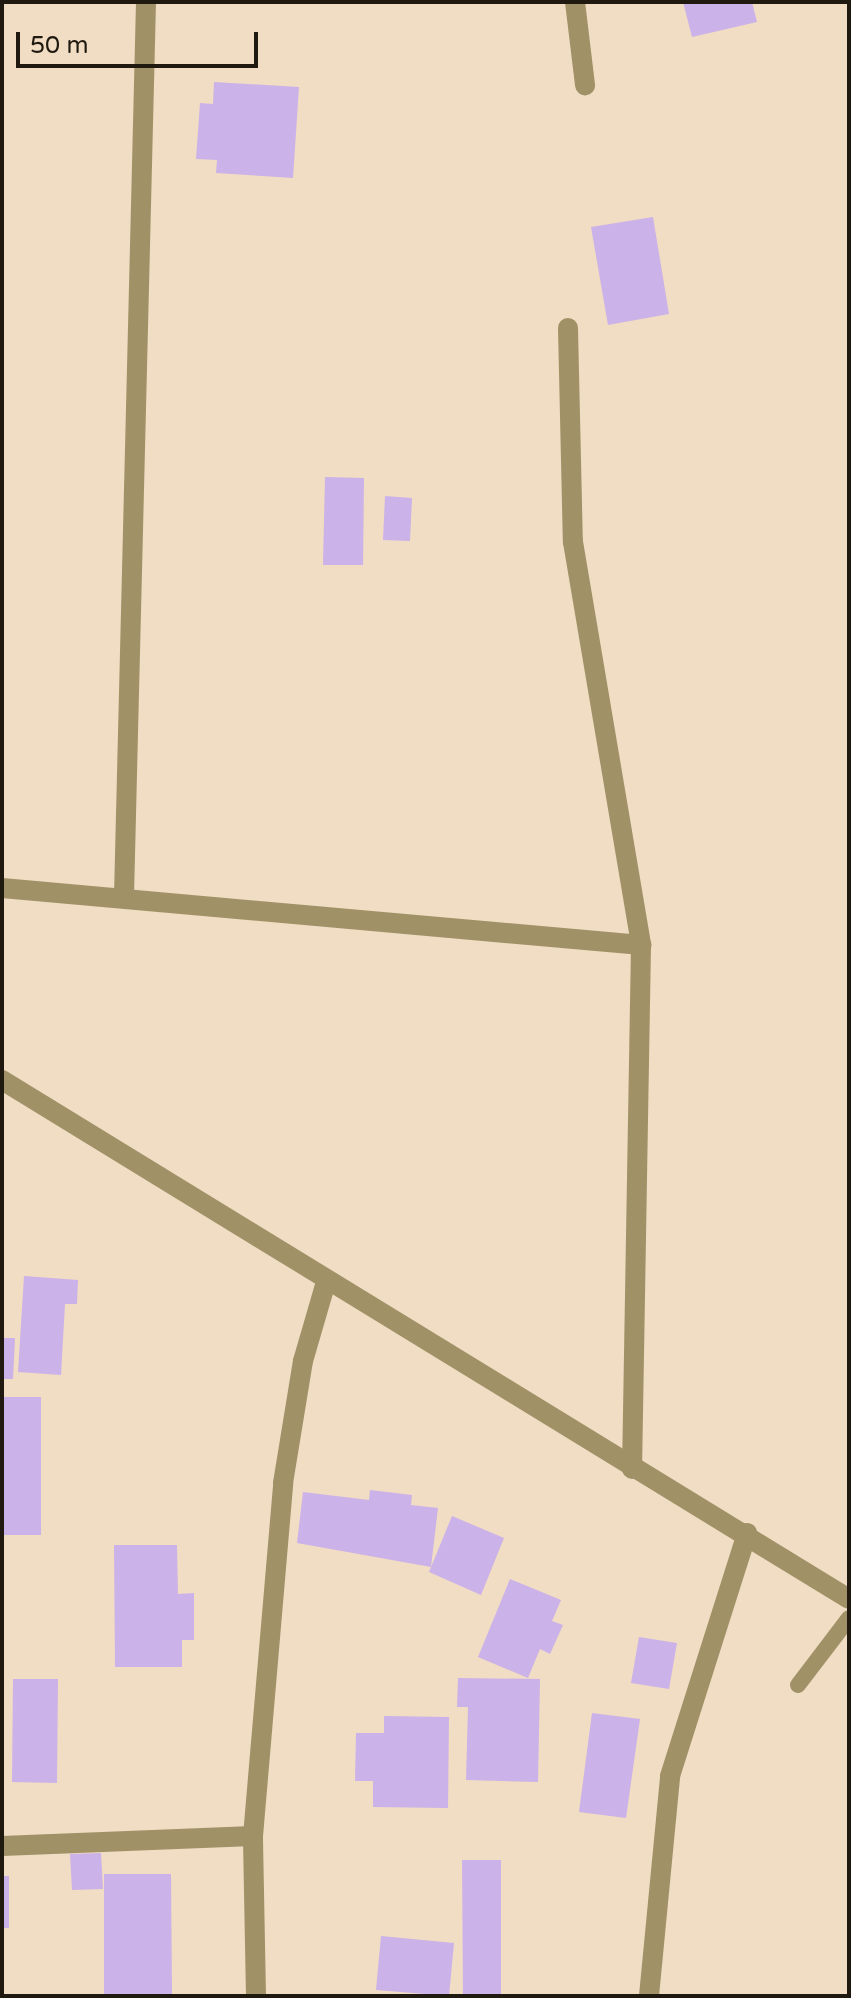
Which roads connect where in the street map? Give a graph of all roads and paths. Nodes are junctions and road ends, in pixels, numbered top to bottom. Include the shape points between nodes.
1 (146, 2) edge
2 (575, 2) edge
3 (585, 85) dead end
4 (568, 328) dead end
5 (2, 888) edge
6 (124, 896) junction
7 (641, 945) junction
8 (2, 1080) edge
9 (326, 1282) junction
10 (632, 1469) junction
11 (747, 1533) junction
12 (849, 1599) edge
13 (849, 1618) edge
14 (798, 1685) dead end
15 (253, 1836) junction
16 (2, 1846) edge
17 (256, 1996) edge
18 (649, 1996) edge

1 - 6 street
2 - 3 street
4 - 7 street via 573,542
5 - 6 street
6 - 7 street
7 - 10 street
8 - 9 street
9 - 10 street
9 - 15 street via 303,1361 283,1483
10 - 11 street
11 - 12 street
11 - 18 street via 670,1776
13 - 14 lane
15 - 16 street
15 - 17 street

